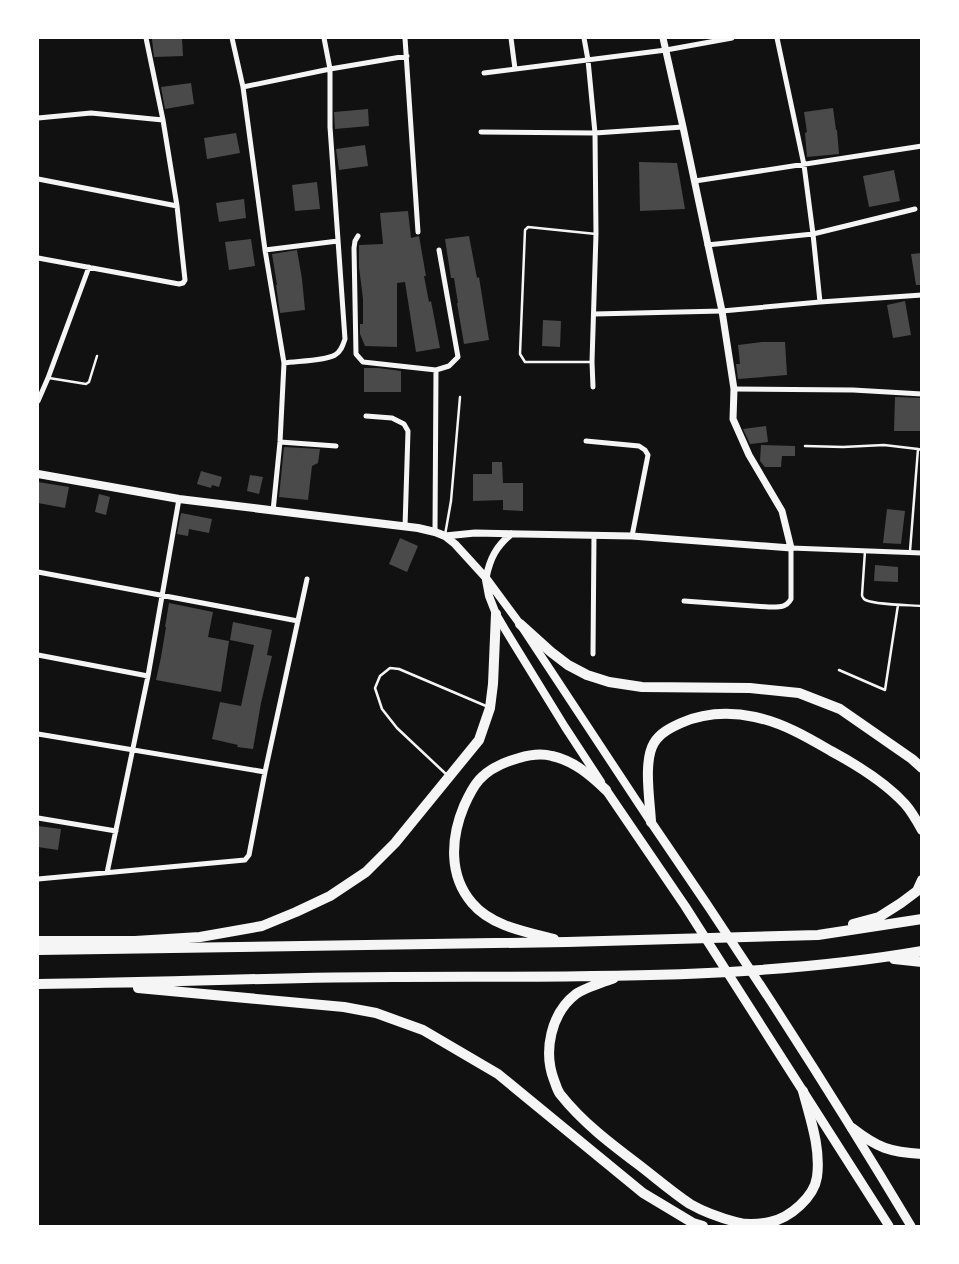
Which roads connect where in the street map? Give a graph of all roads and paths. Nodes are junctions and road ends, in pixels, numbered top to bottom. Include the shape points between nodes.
1 (146, 38) edge
2 (232, 38) edge
3 (324, 38) edge
4 (405, 38) edge
5 (511, 38) edge
6 (584, 38) edge
7 (663, 38) edge
8 (732, 38) edge
9 (777, 38) edge
10 (666, 50) junction
11 (407, 56) junction
12 (588, 60) junction
13 (330, 69) junction
14 (515, 69) junction
15 (484, 73) dead end
16 (243, 87) junction
17 (38, 118) edge
18 (163, 120) junction
19 (683, 128) junction
20 (480, 132) dead end
21 (595, 133) junction
22 (922, 146) edge
23 (804, 165) junction
24 (38, 179) edge
25 (695, 181) junction
26 (177, 206) junction
27 (915, 210) dead end
28 (418, 232) dead end
29 (596, 234) junction
30 (813, 234) junction
31 (358, 236) dead end
32 (338, 240) junction
33 (707, 245) junction
34 (265, 250) junction
35 (439, 250) dead end
36 (38, 258) edge
37 (89, 267) junction
38 (922, 295) edge
39 (820, 302) junction
40 (722, 311) junction
41 (594, 314) junction
42 (97, 356) dead end
43 (592, 362) junction
44 (284, 363) junction
45 (436, 370) junction
46 (48, 378) junction
47 (593, 387) dead end
48 (734, 389) junction
49 (922, 394) edge
50 (460, 398) dead end
51 (38, 401) edge
52 (366, 416) dead end
53 (586, 441) dead end
54 (280, 442) junction
55 (336, 446) dead end
56 (805, 446) dead end
57 (920, 450) edge
58 (38, 474) edge
59 (179, 499) junction
60 (273, 511) junction
61 (405, 527) junction
62 (436, 532) junction
63 (511, 534) junction
64 (594, 535) junction
65 (445, 536) junction
66 (632, 536) junction
67 (791, 548) junction
68 (865, 551) junction
69 (910, 553) junction
70 (922, 553) edge
71 (38, 572) edge
72 (486, 578) junction
73 (307, 579) dead end
74 (162, 596) junction
75 (684, 601) dead end
76 (898, 605) junction
77 (922, 606) edge
78 (496, 614) junction
79 (298, 621) junction
80 (520, 624) junction
81 (593, 654) dead end
82 (38, 655) edge
83 (839, 670) dead end
84 (148, 676) junction
85 (490, 708) junction
86 (38, 734) edge
87 (132, 750) junction
88 (922, 768) edge
89 (265, 772) junction
90 (449, 777) junction
91 (606, 790) junction
92 (38, 818) edge
93 (651, 822) junction
94 (922, 830) edge
95 (116, 832) junction
96 (107, 873) junction
97 (38, 879) edge
98 (922, 880) edge
99 (922, 919) edge
100 (818, 935) junction
101 (38, 941) edge
102 (567, 942) junction
103 (38, 950) edge
104 (922, 951) edge
105 (878, 958) junction
106 (922, 962) edge
107 (620, 976) junction
108 (38, 984) edge
109 (92, 984) junction
110 (803, 1091) junction
111 (852, 1128) junction
112 (922, 1154) edge
113 (703, 1226) edge
114 (889, 1226) edge
115 (911, 1226) edge

1 - 18 street
2 - 16 street
3 - 13 street
4 - 11 street
5 - 14 street
6 - 12 street
7 - 10 street
8 - 10 street
9 - 23 street
10 - 12 street
10 - 19 street
11 - 13 street
11 - 28 street
12 - 14 street
12 - 21 street
13 - 16 street
13 - 32 street via 330,127
14 - 15 street
16 - 34 street
17 - 18 street via 91,113
18 - 26 street
19 - 21 street
19 - 25 street
20 - 21 street
21 - 29 street
22 - 23 street
23 - 25 street
23 - 30 street
24 - 26 street
25 - 33 street
26 - 37 street via 183,283
27 - 30 street
29 - 41 street
29 - 43 lane via 528,227 525,230 520,354 525,362
30 - 33 street
30 - 39 street
31 - 45 street via 354,248 356,354 363,362
32 - 34 street
32 - 44 street via 343,347 337,355 328,358
33 - 40 street
34 - 44 street
35 - 45 street via 458,357 449,366
36 - 37 street
37 - 46 street
38 - 39 street
39 - 40 street
40 - 41 street
40 - 48 street
41 - 43 street
42 - 46 lane via 86,384
43 - 47 street
44 - 54 street
45 - 62 street
46 - 51 street
48 - 49 street
48 - 67 street via 734,419 749,455 782,511
50 - 65 lane
52 - 61 street via 392,418 404,424 408,431
53 - 66 street via 639,446 648,455
54 - 55 street
54 - 60 street
56 - 57 lane via 884,445
57 - 69 lane
58 - 59 main road
59 - 60 main road
59 - 74 street
60 - 61 main road
61 - 62 main road
62 - 65 main road
63 - 64 street
63 - 65 street
63 - 72 street via 495,551
64 - 66 street
64 - 81 street
65 - 72 main road
66 - 67 street
67 - 68 street
67 - 75 street via 791,599 784,607
68 - 69 street
68 - 76 lane via 864,600
69 - 70 street
71 - 74 street
72 - 78 main road
72 - 80 main road
73 - 79 street
74 - 79 street
74 - 84 street
76 - 77 lane
76 - 83 lane via 884,690
78 - 85 highway
78 - 91 main road
79 - 89 street
80 - 88 highway via 568,665 609,682 642,687 750,688 799,693 840,709
80 - 93 main road
82 - 84 street
84 - 87 street
85 - 90 highway via 479,740
85 - 90 lane via 399,669 390,668 380,676 375,688 382,709 397,728
86 - 87 street
87 - 89 street
87 - 95 street
89 - 96 street via 250,855 245,860
90 - 101 highway via 366,872 330,896 262,926 200,937
91 - 102 highway via 588,773 551,756 532,755 511,760 494,768 470,792 455,834 455,867 461,887 472,903 502,924
91 - 110 main road via 685,906
92 - 95 street
93 - 94 highway via 648,766 653,744 668,729 711,714 775,722 811,739 883,784 904,804
93 - 111 main road via 704,898
95 - 96 street
96 - 97 street
98 - 100 highway via 916,891 879,916
99 - 100 highway
100 - 102 highway
102 - 103 highway
104 - 105 highway
105 - 106 highway
105 - 107 highway via 767,970
107 - 109 highway via 356,977
107 - 110 highway via 577,992 565,1003 550,1039 552,1074 559,1092 585,1121 691,1204 738,1223 757,1224 771,1222 798,1206 810,1193 817,1178 818,1158
108 - 109 highway
109 - 113 highway via 344,1007 376,1013 423,1030 498,1074 643,1193
110 - 114 main road
111 - 112 highway via 884,1149
111 - 115 main road

